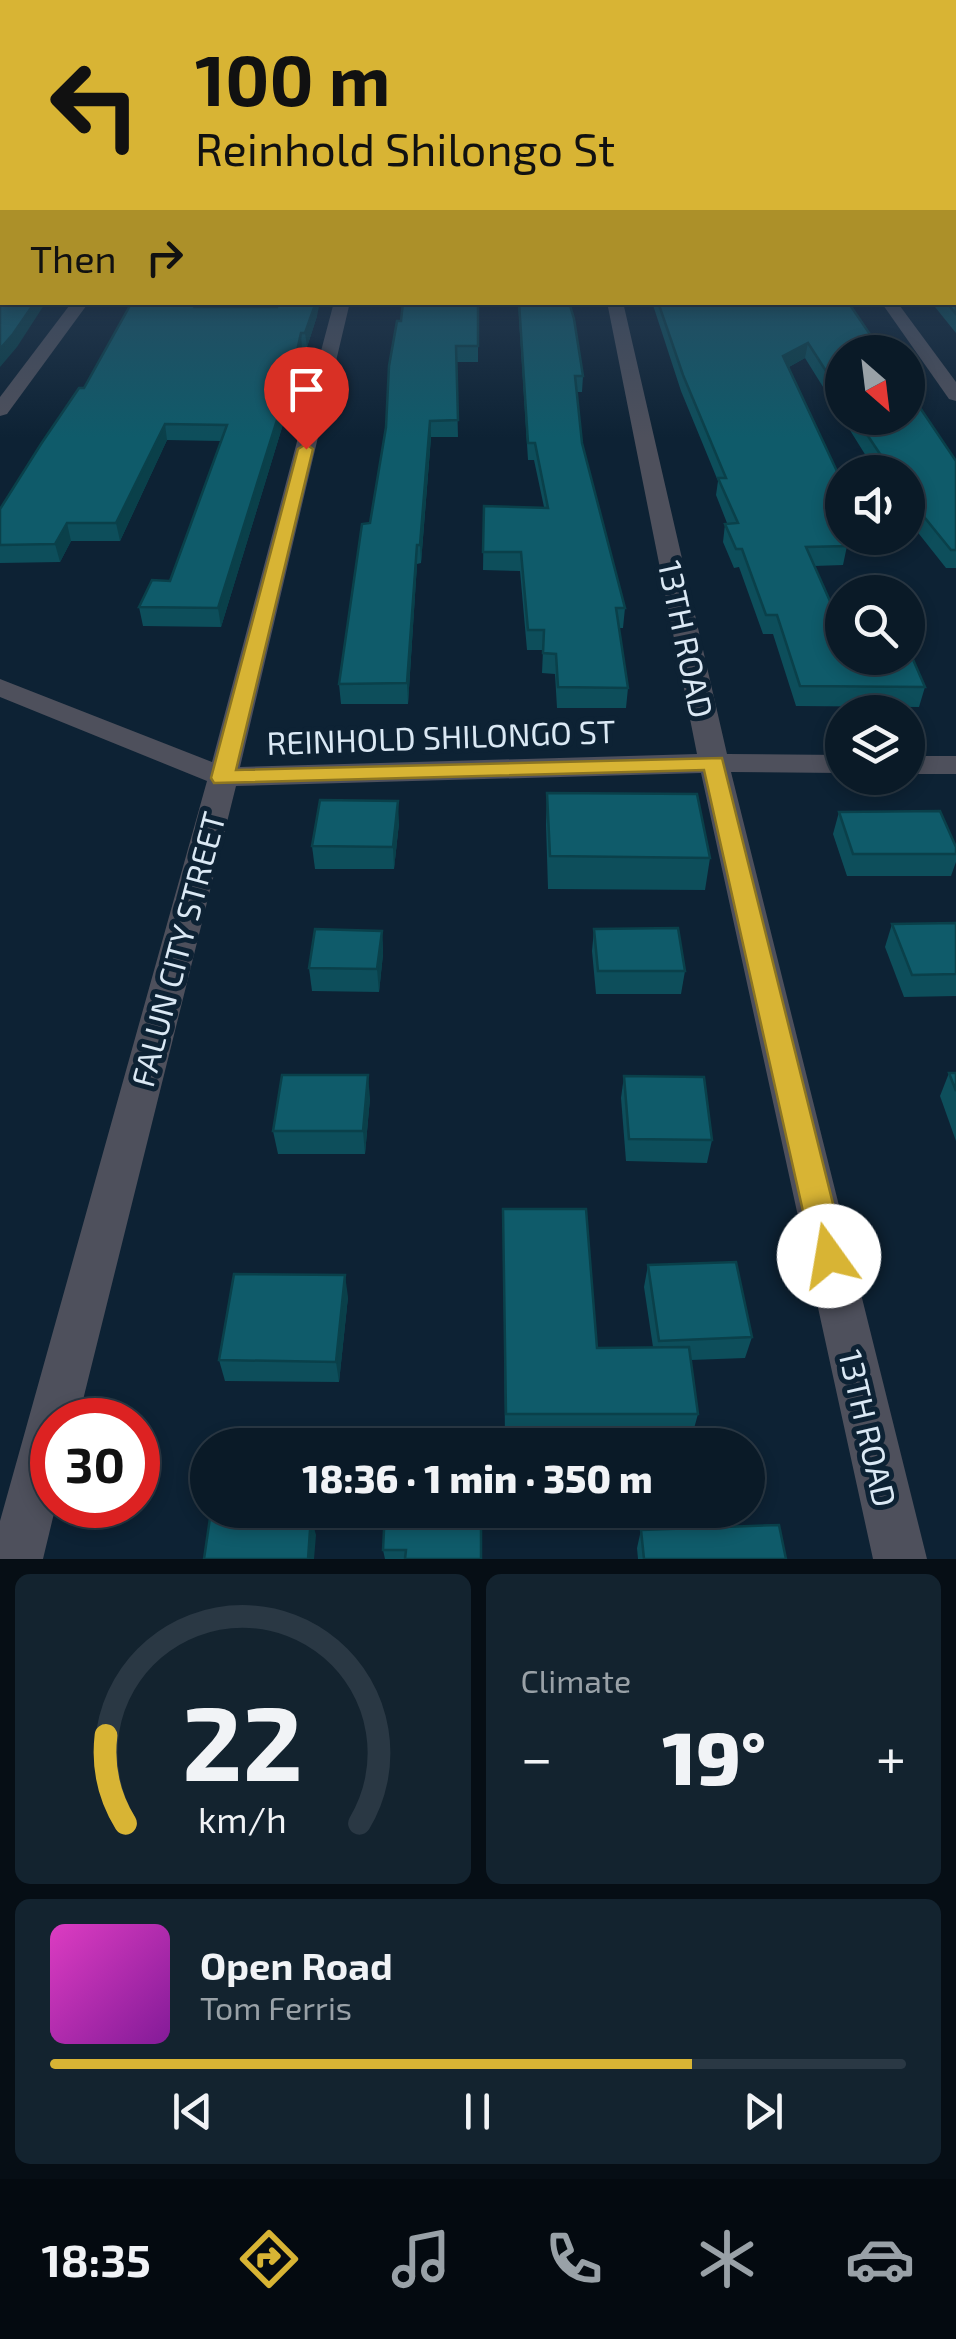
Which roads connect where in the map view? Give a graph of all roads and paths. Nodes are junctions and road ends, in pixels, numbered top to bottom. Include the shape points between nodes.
1 (79, 305) edge
2 (341, 305) edge
3 (615, 305) edge
4 (891, 305) edge
5 (956, 394) edge
6 (0, 410) edge
7 (0, 687) edge
8 (714, 763) junction
9 (825, 764) edge
10 (925, 765) edge
11 (956, 765) edge
12 (222, 778) junction
13 (59, 1398) edge
14 (30, 1507) edge
15 (16, 1559) edge
16 (900, 1559) edge

1 - 6 street
2 - 12 street, FALUN CITY STREET
3 - 8 street, 13TH ROAD
4 - 5 street
7 - 12 street, REINHOLD SHILONGO ST
8 - 9 street, REINHOLD SHILONGO ST
8 - 12 street, REINHOLD SHILONGO ST
8 - 16 street, 13TH ROAD
10 - 11 street
12 - 13 street, FALUN CITY STREET
14 - 15 street, FALUN CITY STREET

